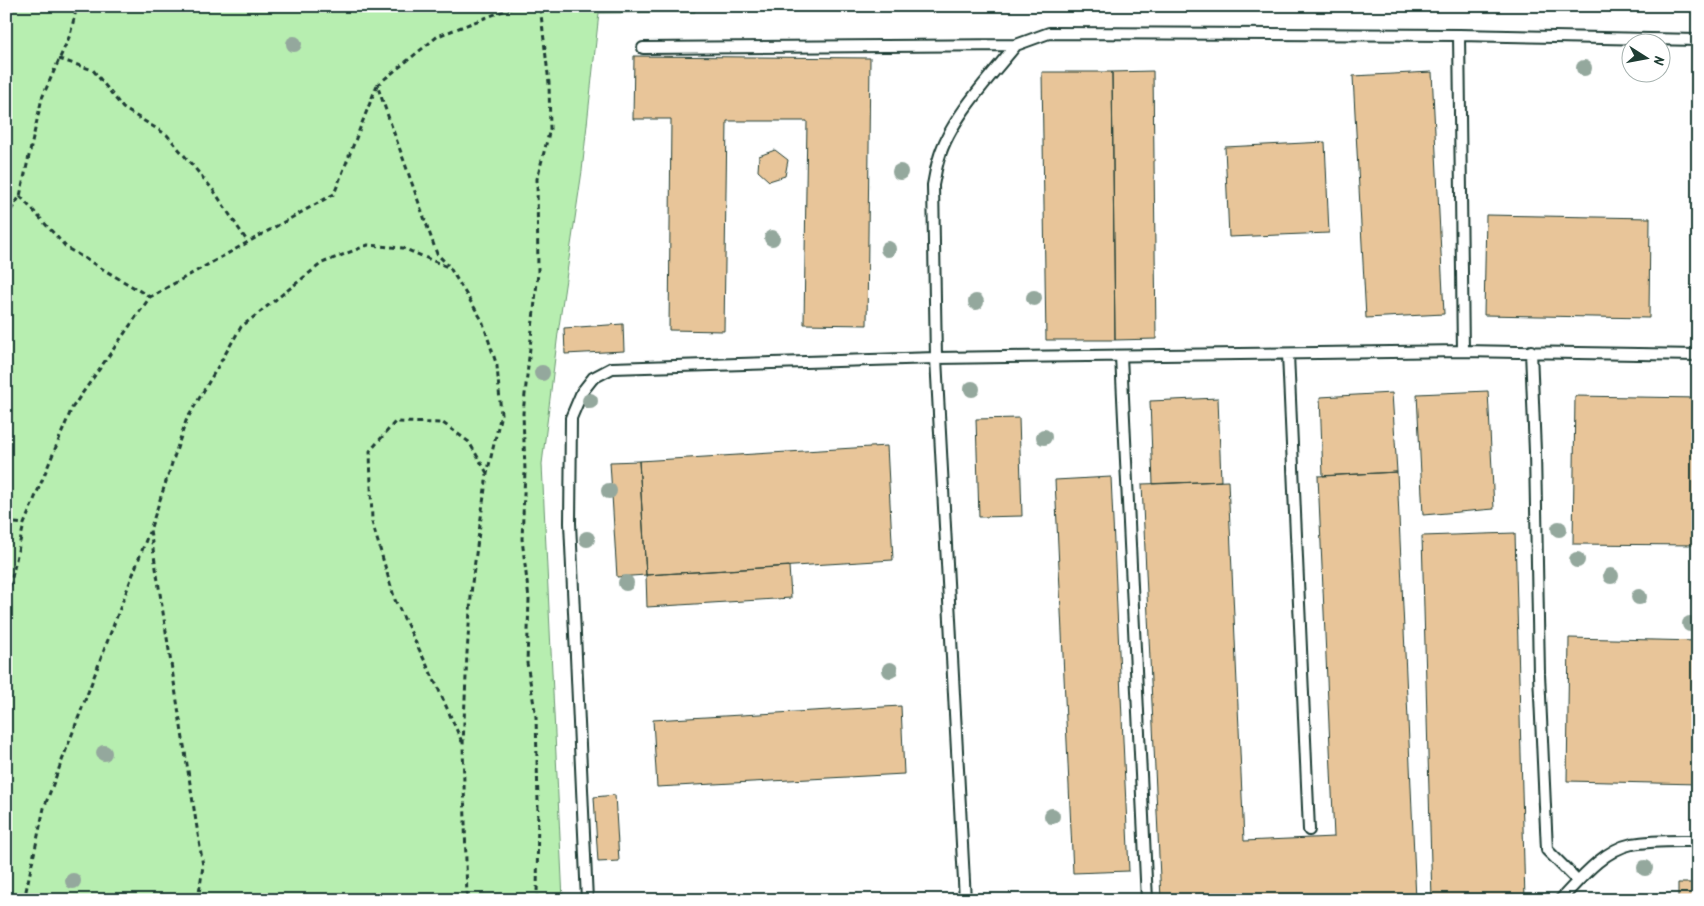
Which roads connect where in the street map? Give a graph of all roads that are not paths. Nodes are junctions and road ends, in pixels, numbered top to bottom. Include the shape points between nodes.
1 (1459, 35) junction
2 (1698, 40) edge
3 (1016, 45) junction
4 (643, 48) dead end
5 (1463, 351) junction
6 (1532, 351) junction
7 (1288, 354) junction
8 (1698, 355) edge
9 (1121, 356) junction
10 (936, 358) junction
11 (1309, 830) dead end
12 (1698, 841) edge
13 (1578, 881) junction
14 (587, 900) edge
15 (965, 900) edge
16 (1147, 900) edge
17 (1560, 900) edge

1 - 2 lane
1 - 3 lane via 1049,33
1 - 5 lane
3 - 4 lane
3 - 10 lane via 953,126 939,157 934,185
5 - 6 lane
5 - 7 lane
6 - 8 lane
6 - 13 lane via 1546,850
7 - 9 lane
7 - 11 lane
9 - 10 lane
9 - 16 lane
10 - 14 lane via 612,368 593,378 582,392 571,418 570,523
10 - 15 lane
12 - 13 lane via 1631,844 1614,851
13 - 17 lane

